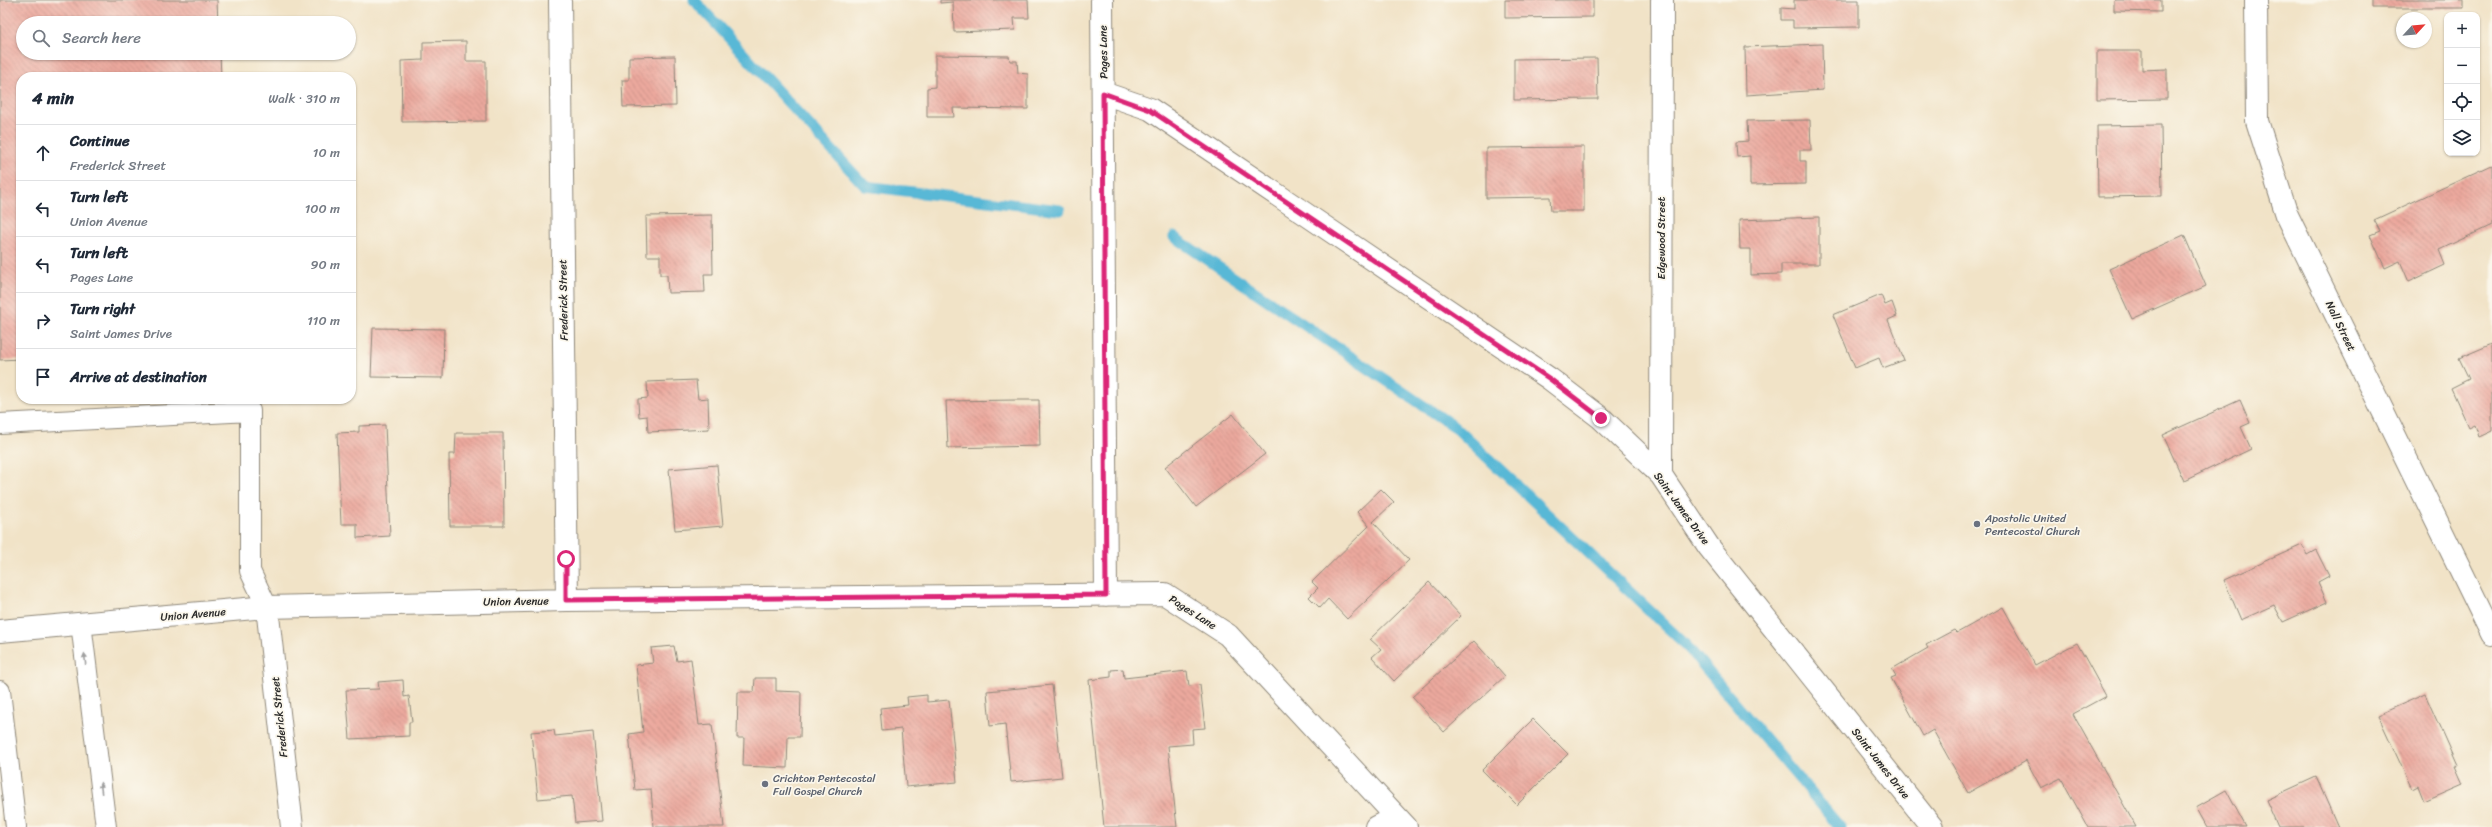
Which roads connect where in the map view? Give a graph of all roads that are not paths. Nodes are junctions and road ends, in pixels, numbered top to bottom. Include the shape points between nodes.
1 (560, 0) edge
2 (1102, 0) edge
3 (1662, 0) edge
4 (2256, 0) edge
5 (1103, 93) junction
6 (0, 424) edge
7 (1661, 475) junction
8 (1106, 595) junction
9 (566, 600) junction
10 (267, 607) junction
11 (81, 623) junction
12 (0, 631) edge
13 (2492, 634) edge
14 (0, 691) edge
15 (1401, 822) edge
16 (16, 827) edge
17 (106, 827) edge
18 (292, 827) edge
19 (1376, 827) edge
20 (1932, 827) edge

1 - 9 street, Frederick Street
2 - 5 street, Pages Lane
3 - 7 street, Edgewood Street
4 - 13 street, Nall Street via 2257,121 2287,215
5 - 7 street, Saint James Drive via 1150,110 1550,379 1601,418
5 - 8 street, Pages Lane
6 - 10 lane via 250,411 250,571
7 - 20 street, Saint James Drive via 1710,547
8 - 9 street, Union Avenue
8 - 15 street, Pages Lane via 1165,594 1228,635
9 - 10 street, Union Avenue
10 - 11 street, Union Avenue
10 - 18 street, Frederick Street
11 - 12 street, Union Avenue
17 -> 11 lane
14 - 16 lane
15 - 19 street

